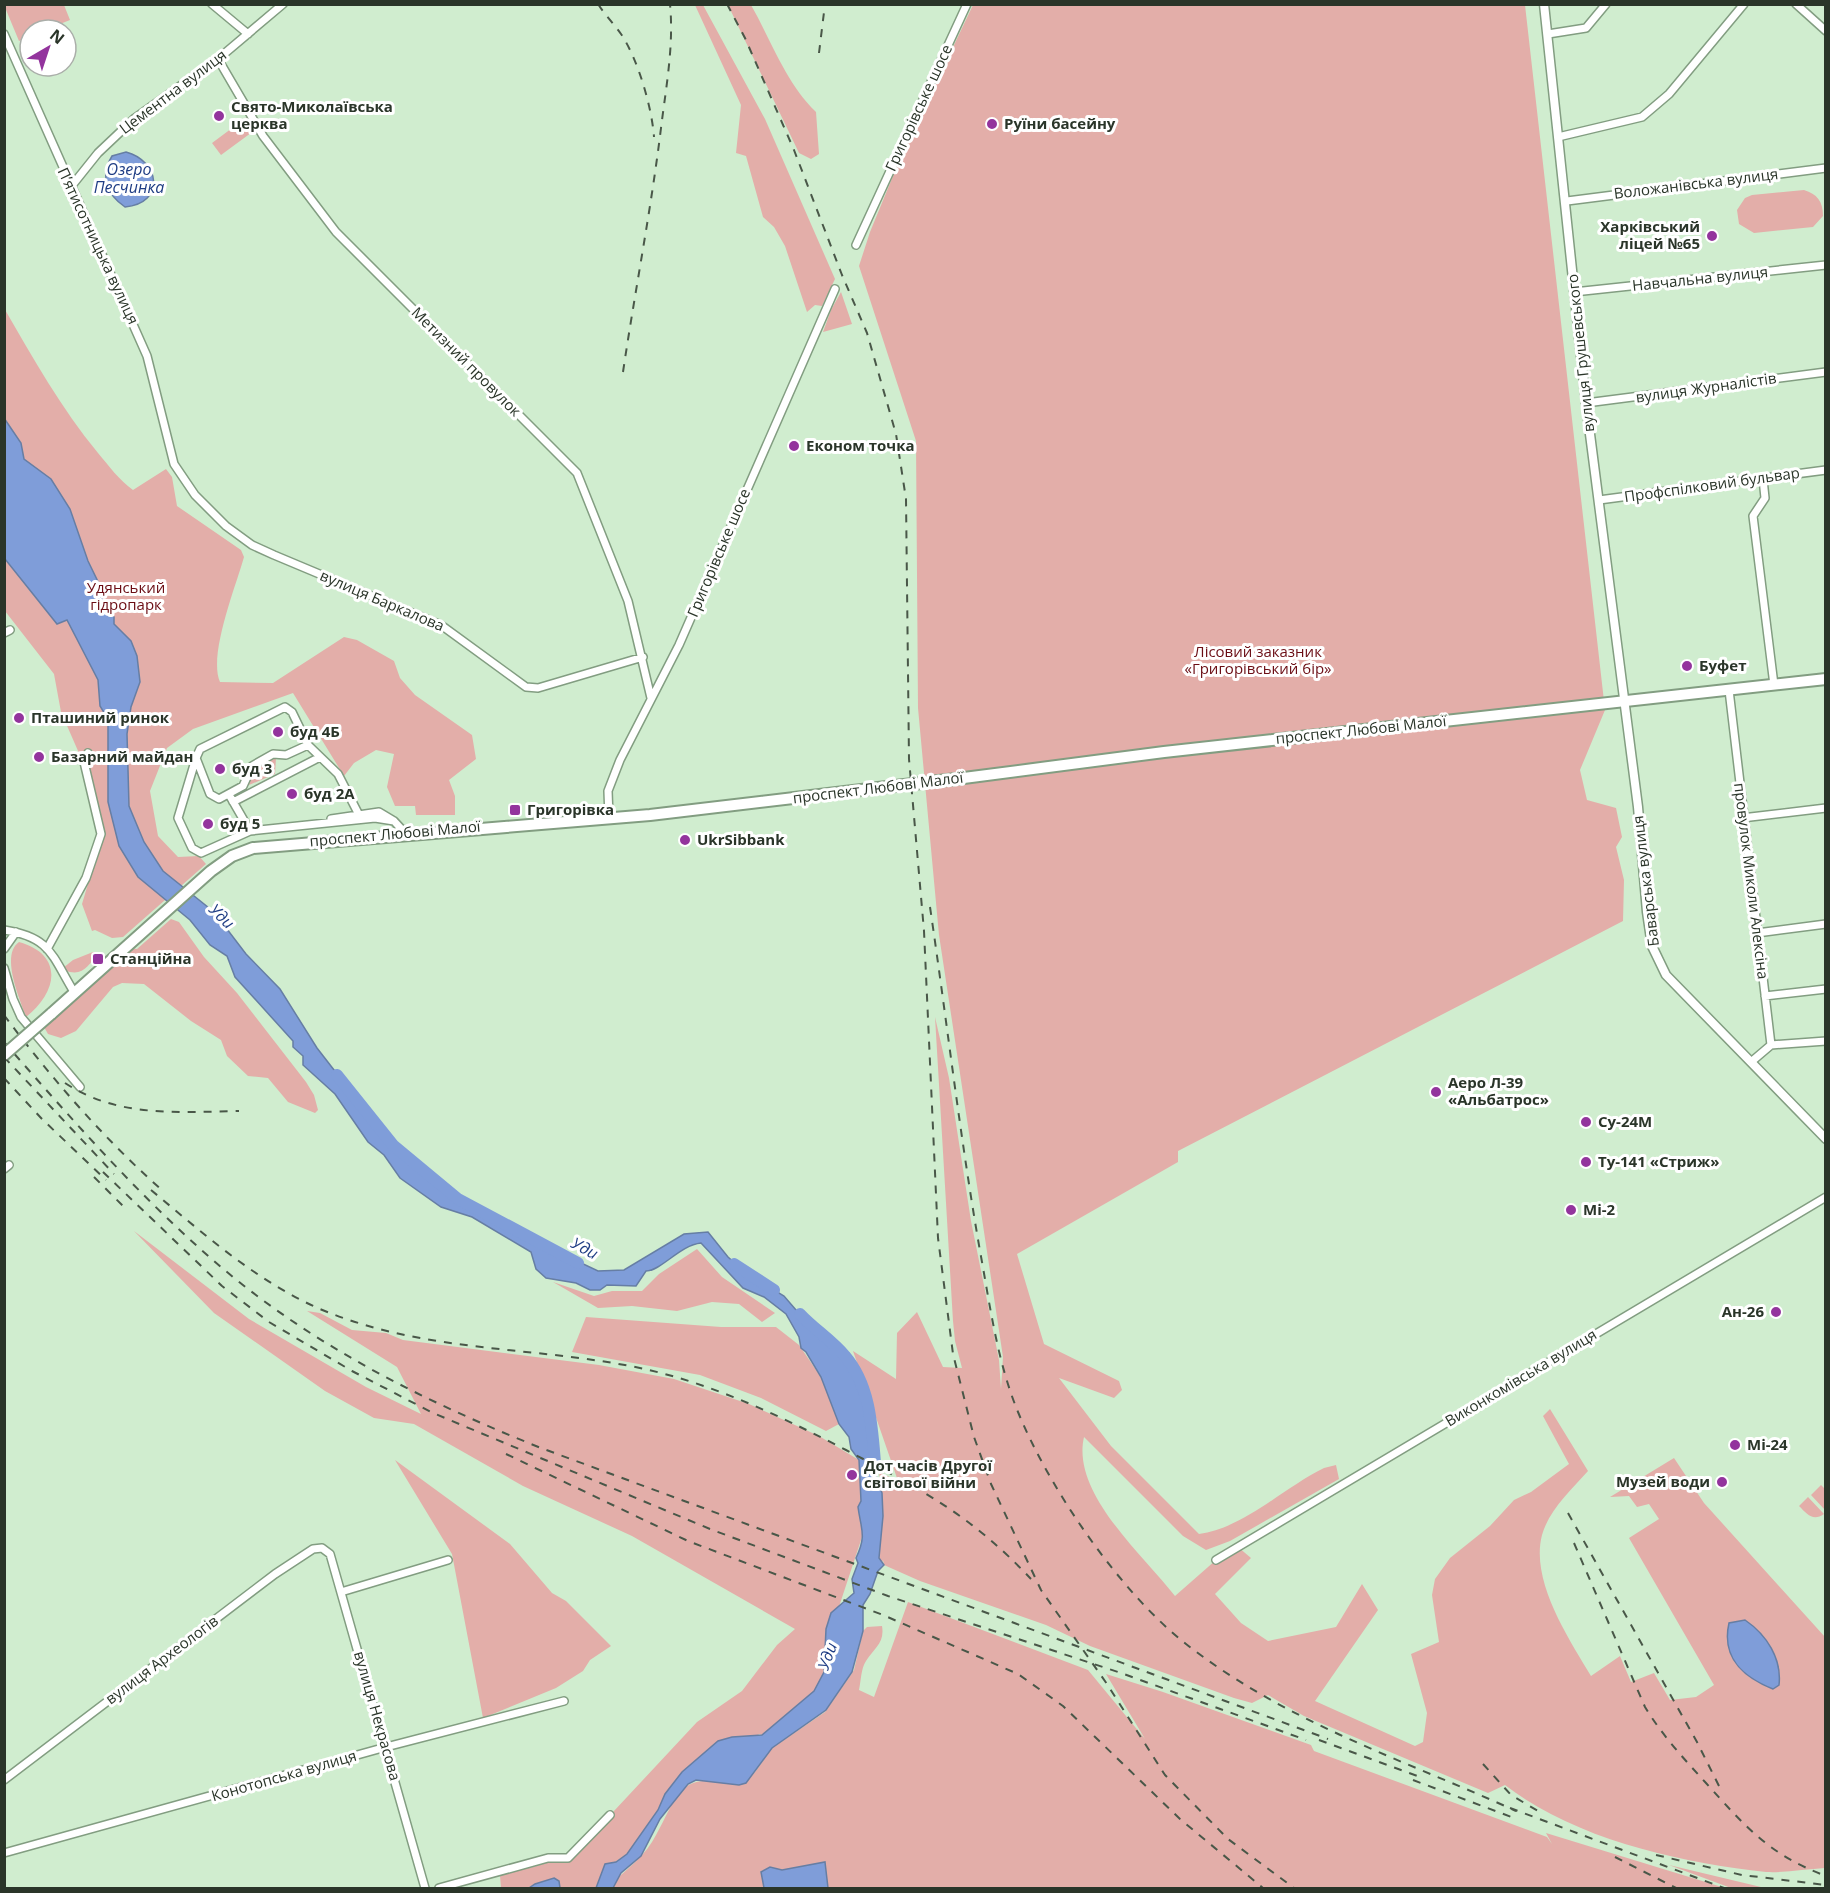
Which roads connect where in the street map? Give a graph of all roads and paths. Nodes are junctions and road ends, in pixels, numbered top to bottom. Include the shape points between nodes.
1 (212, 4) edge
2 (283, 4) edge
3 (967, 4) edge
4 (1544, 4) edge
5 (1606, 4) edge
6 (1744, 4) edge
7 (1796, 4) edge
8 (1826, 31) edge
9 (4, 34) edge
10 (248, 34) junction
11 (1548, 34) junction
12 (218, 59) junction
13 (1558, 137) junction
14 (1826, 168) edge
15 (70, 188) junction
16 (1567, 201) junction
17 (856, 245) dead end
18 (1826, 265) edge
19 (835, 289) dead end
20 (1574, 292) junction
21 (1826, 372) edge
22 (1586, 404) junction
23 (174, 464) joint
24 (1826, 470) edge
25 (1763, 479) junction
26 (1599, 500) junction
27 (643, 657) junction
28 (1826, 679) edge
29 (1774, 685) junction
30 (1729, 690) junction
31 (651, 698) junction
32 (1623, 701) junction
33 (308, 744) junction
34 (88, 753) dead end
35 (196, 758) junction
36 (320, 758) junction
37 (229, 794) junction
38 (233, 802) junction
39 (1826, 808) edge
40 (358, 813) junction
41 (609, 818) junction
42 (1742, 818) junction
43 (394, 821) junction
44 (320, 824) junction
45 (250, 831) junction
46 (406, 834) junction
47 (1826, 924) edge
48 (4, 930) edge
49 (16, 932) junction
50 (1757, 933) junction
51 (4, 949) edge
52 (47, 949) junction
53 (4, 968) edge
54 (1826, 989) edge
55 (74, 992) junction
56 (1765, 996) junction
57 (1826, 1041) edge
58 (1771, 1045) junction
59 (4, 1055) edge
60 (1751, 1062) junction
61 (80, 1087) dead end
62 (1826, 1139) edge
63 (1826, 1197) edge
64 (322, 1548) joint
65 (448, 1560) dead end
66 (1216, 1560) dead end
67 (341, 1592) junction
68 (564, 1701) dead end
69 (386, 1747) junction
70 (4, 1780) edge
71 (610, 1815) dead end
72 (4, 1853) edge
73 (425, 1888) edge
74 (439, 1888) edge

1 - 10 street
2 - 10 street, Цементна вулиця
3 - 17 street, Григорівське шосе
4 - 11 street, вулиця Грушевського
5 - 11 street via 1586,28
6 - 13 street via 1669,94 1642,117
7 - 8 street
9 - 15 street, П’ятисотницька вулиця
10 - 12 street, Цементна вулиця
11 - 13 street, вулиця Грушевського
12 - 15 street, Цементна вулиця via 135,118 98,153
12 - 27 street, Метизний провулок via 263,136 336,232 577,473 628,601
13 - 16 street, вулиця Грушевського
14 - 16 street, Воложанівська вулиця
15 - 23 street, П’ятисотницька вулиця via 147,356
16 - 20 street, вулиця Грушевського
18 - 20 street, Навчальна вулиця
19 - 31 street, Григорівське шосе via 679,645
20 - 22 street, вулиця Грушевського
21 - 22 street, вулиця Журналістів
22 - 26 street, вулиця Грушевського
23 - 27 street, вулиця Баркалова via 195,495 252,545 441,625 526,687 547,685
24 - 25 street, Профспілковий бульвар
25 - 26 street, Профспілковий бульвар
25 - 29 street via 1765,498 1754,516
26 - 32 street, вулиця Грушевського
27 - 31 street, Метизний провулок
28 - 29 main road, проспект Любові Малої
29 - 30 main road, проспект Любові Малої
30 - 32 main road, проспект Любові Малої
30 - 42 street, провулок Миколи Алексіна
31 - 41 street, Григорівське шосе via 608,791
32 - 41 main road, проспект Любові Малої, bridge
32 - 60 street, Баварська вулиця via 1652,946 1666,975
33 - 35 street via 292,712 285,707 200,749
33 - 36 street
33 - 37 street via 286,755 273,754 252,766 243,786
34 - 52 street via 84,762 101,834 89,873
35 - 37 street via 210,794 219,799
35 - 45 street via 178,818 192,848 201,853
36 - 38 street
36 - 40 street via 338,774
37 - 38 street
38 - 45 street
39 - 42 street
40 - 43 street via 379,812
40 - 44 street
41 - 46 main road, проспект Любові Малої
42 - 50 street, провулок Миколи Алексіна
43 - 44 street via 375,818
43 - 46 street
44 - 45 street
46 - 55 main road, проспект Любові Малої via 265,845 232,856
47 - 50 street
48 - 49 street
49 - 51 street
49 - 52 street via 35,937
50 - 56 street, провулок Миколи Алексіна
52 - 55 street
53 - 61 street via 21,1017
54 - 56 street
55 - 59 main road, проспект Любові Малої, bridge
56 - 58 street, провулок Миколи Алексіна
57 - 58 street
58 - 60 street
60 - 62 street, Баварська вулиця
63 - 66 street, Виконкомівська вулиця
64 - 67 street, вулиця Некрасова via 330,1554
64 - 70 street, вулиця Археологів via 313,1549 275,1574
65 - 67 street
67 - 69 street, вулиця Некрасова
68 - 69 street, Конотопська вулиця
69 - 72 street, Конотопська вулиця
69 - 73 street, вулиця Некрасова
71 - 74 street via 567,1858 548,1858

